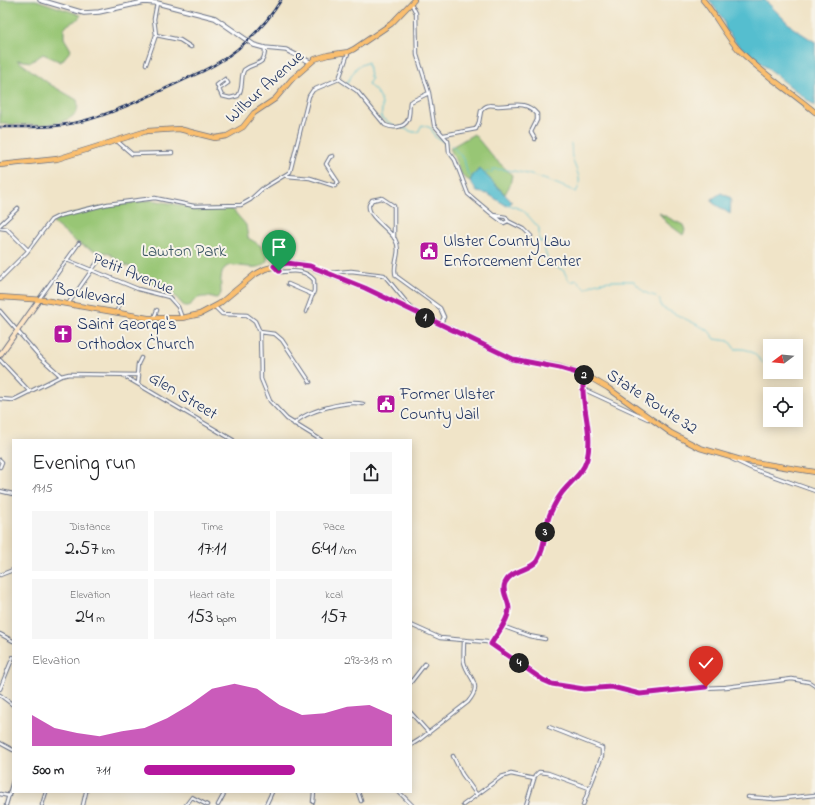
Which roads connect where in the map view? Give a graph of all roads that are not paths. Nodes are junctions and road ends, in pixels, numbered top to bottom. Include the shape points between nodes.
1 (40, 0) edge
2 (703, 0) edge
3 (412, 2) edge
4 (157, 3) junction
5 (156, 35) junction
6 (190, 47) dead end
7 (265, 48) junction
8 (348, 52) junction
9 (310, 62) junction
10 (146, 64) dead end
11 (339, 79) junction
12 (218, 90) junction
13 (429, 93) junction
14 (815, 112) edge
15 (444, 135) junction
16 (535, 140) dead end
17 (117, 141) junction
18 (172, 152) dead end
19 (333, 156) dead end
20 (0, 165) edge
21 (286, 176) junction
22 (18, 208) dead end
23 (493, 215) junction
24 (508, 221) junction
25 (0, 225) edge
26 (0, 228) edge
27 (531, 236) dead end
28 (394, 238) junction
29 (79, 243) dead end
30 (28, 250) junction
31 (100, 257) dead end
32 (67, 260) junction
33 (274, 266) junction
34 (91, 271) junction
35 (329, 273) junction
36 (0, 279) edge
37 (288, 284) dead end
38 (313, 295) junction
39 (0, 297) edge
40 (39, 300) junction
41 (68, 304) junction
42 (120, 304) dead end
43 (214, 307) junction
44 (157, 310) dead end
45 (0, 311) edge
46 (306, 312) dead end
47 (413, 312) junction
48 (116, 313) junction
49 (182, 318) junction
50 (153, 319) junction
51 (440, 325) junction
52 (17, 331) junction
53 (260, 332) junction
54 (0, 355) edge
55 (141, 358) dead end
56 (0, 360) edge
57 (547, 365) joint
58 (120, 375) junction
59 (138, 375) junction
60 (584, 375) junction
61 (61, 376) junction
62 (310, 382) dead end
63 (138, 383) junction
64 (582, 389) junction
65 (30, 392) junction
66 (0, 399) edge
67 (363, 404) dead end
68 (652, 420) junction
69 (294, 424) junction
70 (231, 439) edge
71 (319, 439) edge
72 (728, 457) junction
73 (0, 460) edge
74 (0, 466) edge
75 (815, 472) edge
76 (0, 491) edge
77 (815, 491) edge
78 (12, 494) edge
79 (12, 570) edge
80 (0, 574) edge
81 (412, 625) edge
82 (502, 626) junction
83 (0, 634) edge
84 (544, 639) dead end
85 (12, 640) edge
86 (464, 640) junction
87 (490, 643) junction
88 (12, 659) edge
89 (425, 664) dead end
90 (412, 681) edge
91 (815, 686) edge
92 (0, 689) edge
93 (0, 695) edge
94 (12, 705) edge
95 (412, 714) edge
96 (548, 727) dead end
97 (429, 733) junction
98 (0, 743) edge
99 (412, 744) edge
100 (12, 749) edge
101 (453, 756) dead end
102 (534, 779) junction
103 (12, 785) edge
104 (589, 788) junction
105 (46, 793) edge
106 (86, 793) edge
107 (224, 793) edge
108 (272, 793) edge
109 (314, 793) edge
110 (358, 793) edge
111 (400, 793) edge
112 (0, 794) edge
113 (477, 795) junction
114 (815, 795) edge
115 (9, 796) junction
116 (748, 796) dead end
117 (361, 801) dead end
118 (313, 802) dead end
119 (6, 805) edge
120 (42, 805) edge
121 (83, 805) edge
122 (186, 805) edge
123 (207, 805) edge
124 (218, 805) edge
125 (266, 805) edge
126 (412, 805) edge
127 (463, 805) edge
128 (526, 805) edge
129 (583, 805) edge

1 - 4 street via 84,13 144,2
2 - 14 main road via 726,35 754,65
3 - 8 main road, Wilbur Avenue via 391,24
3 - 13 street via 416,13 417,55
4 - 5 street via 154,19
4 - 7 street via 215,18 250,43
5 - 6 street via 180,40
5 - 10 street
7 - 9 street via 286,50
7 - 12 street via 261,62 244,70 242,88 238,96 225,98
8 - 9 main road, Wilbur Avenue via 322,56
8 - 11 street
9 - 17 main road, Wilbur Avenue via 275,99 254,113 243,128 227,136 215,138 184,130 154,130
11 - 13 street via 357,91 385,125 404,125 408,120 410,102
11 - 21 street via 313,90 309,96 291,170
12 - 12 street via 217,85 225,79 228,83
13 - 15 street via 434,125
15 - 16 street via 476,129 481,111 488,105 516,104 538,114 538,120 531,132
15 - 23 street via 467,192
17 - 18 street via 132,154
17 - 20 main road, Wilbur Avenue via 50,161
19 - 21 street via 326,164 338,182 335,186 310,178
21 - 30 street via 237,206 194,206 155,198 108,204 66,214 51,220
22 - 25 street
23 - 24 street via 506,217
23 - 24 street via 504,223
24 - 27 street via 524,229
26 - 30 street via 7,229
28 - 28 street via 394,206 382,198 372,200 369,205 370,213
28 - 51 street via 398,255 394,270 396,276 440,308 444,317
29 - 32 street
30 - 36 street
31 - 34 street
32 - 34 street, Petit Avenue
32 - 40 street
33 - 35 main road, Boulevard via 287,263 302,264
33 - 38 street via 281,272 294,271 309,275 315,284
33 - 43 main road, Boulevard via 254,275
34 - 41 street
34 - 49 street, Petit Avenue via 138,289 169,297 178,307
35 - 47 main road, Boulevard
35 - 47 street via 352,270 384,274
37 - 38 street
38 - 46 street
39 - 40 main road, Boulevard
40 - 41 main road, Boulevard
40 - 52 main road
41 - 48 main road, Boulevard
42 - 48 street
43 - 49 main road, Boulevard via 200,314
43 - 53 street via 223,315 251,317
44 - 50 street
45 - 52 street
47 - 51 main road, Boulevard
48 - 50 main road, Boulevard
49 - 50 main road, Boulevard
51 - 57 main road, Boulevard via 513,359
52 - 54 main road
52 - 61 street
53 - 62 street via 275,334 282,340
53 - 69 street via 260,372 264,390 277,410
55 - 59 street
56 - 65 street
57 - 60 main road, State Route 32
58 - 59 street
58 - 61 street
58 - 63 street, Glen Street
59 - 63 street
60 - 64 street
60 - 68 main road, State Route 32 via 608,388
61 - 65 street
63 - 70 street, Glen Street
64 - 68 street
64 - 82 street via 589,439 584,466 578,477 563,492 551,513 538,560 511,576 505,583 504,590 509,610
65 - 66 street via 10,401
67 - 69 street via 352,403 306,414
68 - 72 main road, State Route 32 via 683,440
69 - 71 street
72 - 75 main road, State Route 32
72 - 77 street via 753,469
73 - 74 street
76 - 78 street
79 - 80 street
81 - 86 street via 440,638
82 - 84 street
82 - 87 street
83 - 85 street
86 - 87 street
86 - 97 street via 464,663 474,682 474,694 468,702
87 - 91 street via 546,682 584,689 612,687 633,694 644,694 792,679 809,682
88 - 92 street
89 - 90 street
93 - 94 street
95 - 97 street
96 - 104 street via 600,746 602,756
97 - 99 street
98 - 100 street
101 - 113 street
102 - 104 street via 536,774 542,771
102 - 113 street via 507,775 500,777
102 - 128 street
103 - 115 street
104 - 129 street
105 - 120 street
106 - 121 street
107 - 124 street
108 - 125 street
109 - 118 street
110 - 117 street
111 - 126 street
112 - 115 street
113 - 127 street
114 - 116 street via 775,799
115 - 119 street
122 - 123 street via 192,797

